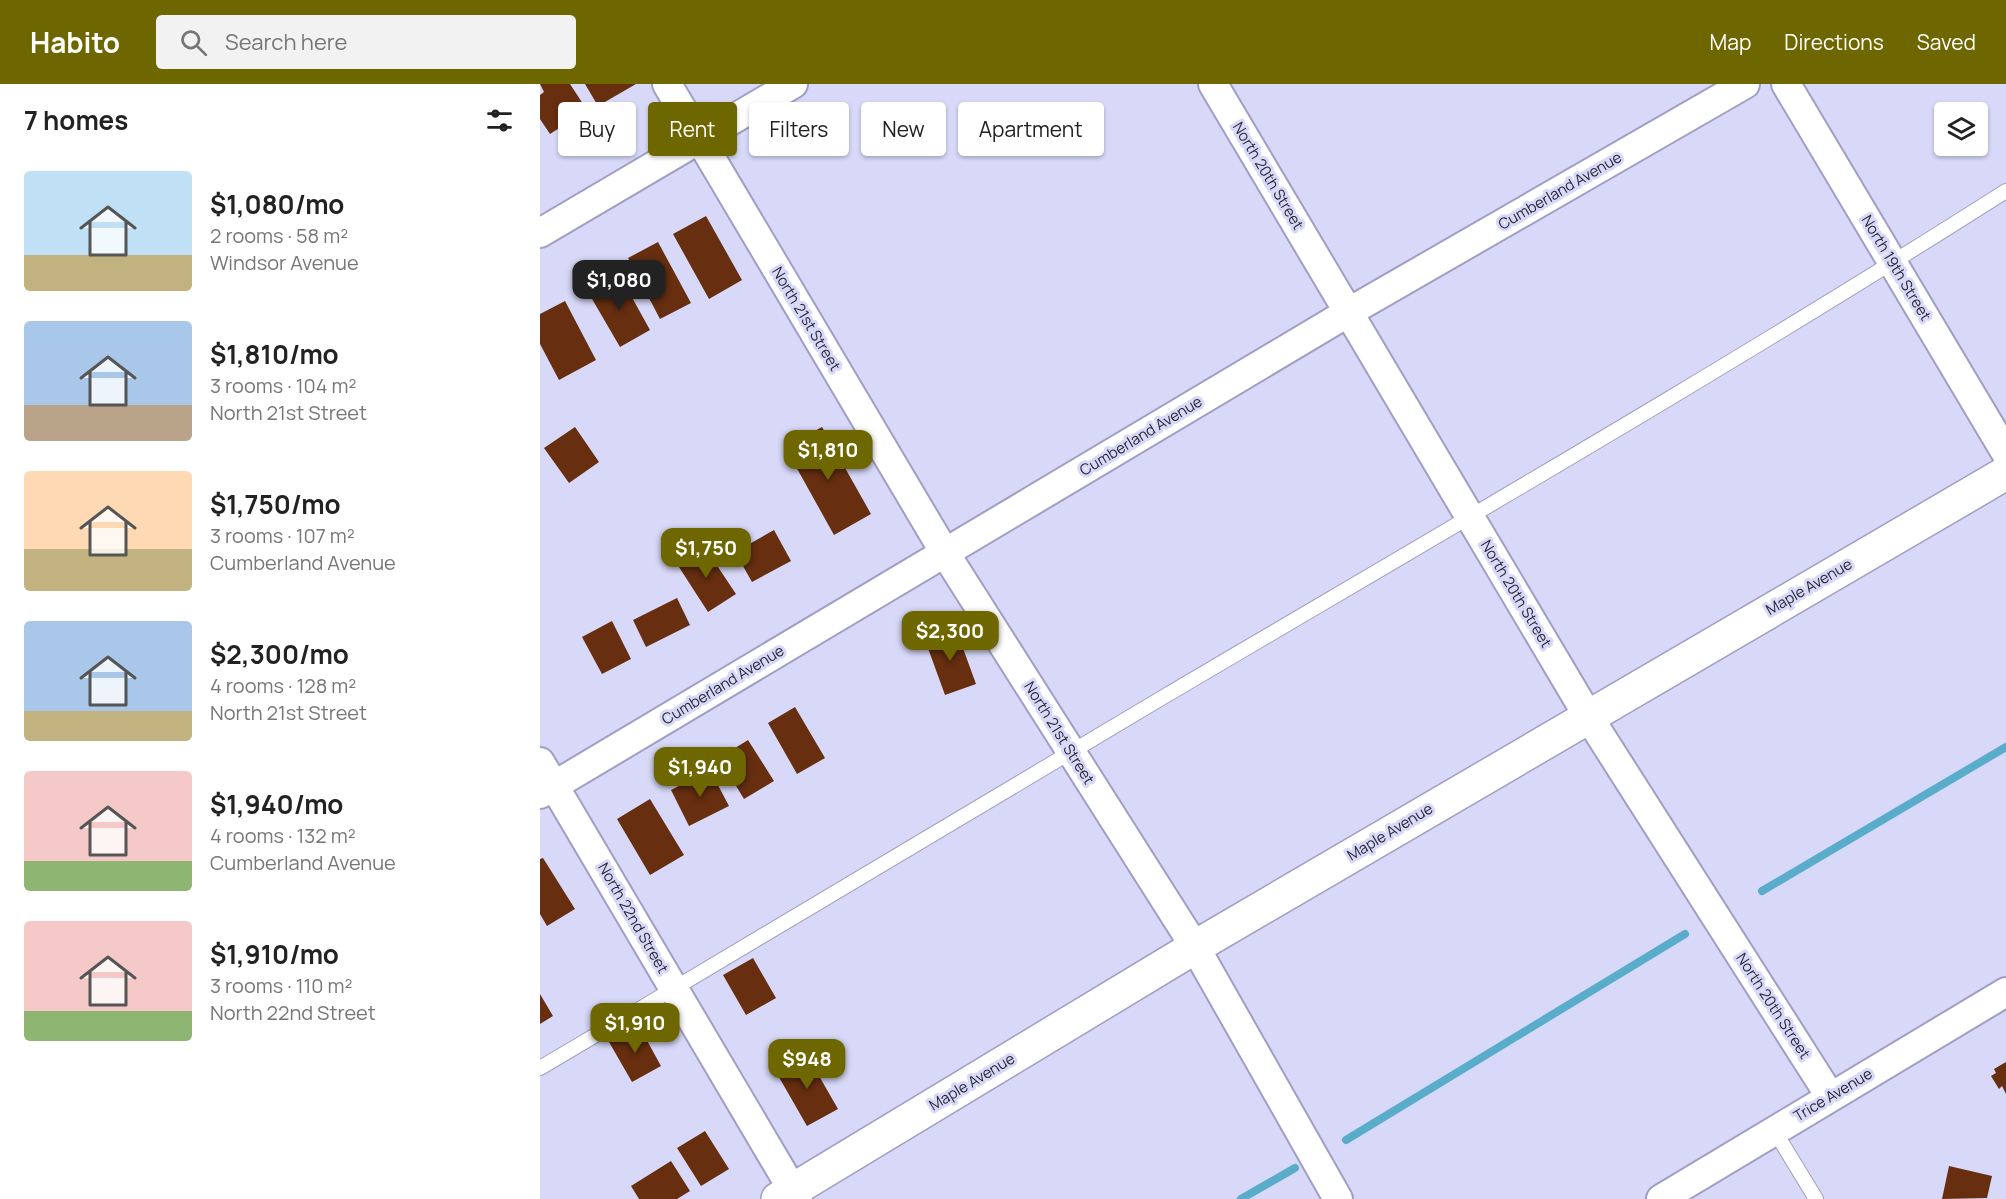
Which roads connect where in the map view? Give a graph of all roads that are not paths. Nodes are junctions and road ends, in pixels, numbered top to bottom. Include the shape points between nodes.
1 (667, 84) edge
2 (793, 84) edge
3 (1213, 84) edge
4 (1745, 84) edge
5 (1786, 84) edge
6 (678, 102) edge
7 (737, 117) edge
8 (671, 156) edge
9 (710, 156) edge
10 (2006, 191) edge
11 (540, 233) edge
12 (1893, 263) junction
13 (1349, 312) junction
14 (2006, 453) edge
15 (2006, 472) edge
16 (1470, 517) junction
17 (945, 553) junction
18 (1588, 716) junction
19 (1071, 751) junction
20 (545, 780) edge
21 (1195, 947) junction
22 (674, 989) junction
23 (2006, 992) edge
24 (540, 1068) edge
25 (1830, 1096) junction
26 (1774, 1130) junction
27 (789, 1196) edge
28 (1338, 1199) edge
29 (1661, 1199) edge
30 (1816, 1199) edge

1 - 6 street, North 21st Street
2 - 7 street
3 - 13 street, North 20th Street
4 - 13 street, Cumberland Avenue
5 - 12 street, North 19th Street
8 - 11 street
9 - 17 street, North 21st Street
10 - 12 lane
12 - 14 street, North 19th Street
12 - 16 lane
13 - 16 street, North 20th Street
13 - 17 street, Cumberland Avenue
15 - 18 street, Maple Avenue
16 - 18 street, North 20th Street
16 - 19 lane
17 - 19 street, North 21st Street
17 - 20 street, Cumberland Avenue
18 - 21 street, Maple Avenue
18 - 25 street, North 20th Street
19 - 21 street, North 21st Street
19 - 22 lane
20 - 22 street, North 22nd Street
21 - 27 street, Maple Avenue
21 - 28 street, North 21st Street
22 - 24 lane
22 - 27 street, North 22nd Street
23 - 25 street, Trice Avenue
25 - 26 street, Trice Avenue
26 - 29 street, Trice Avenue
26 - 30 lane

